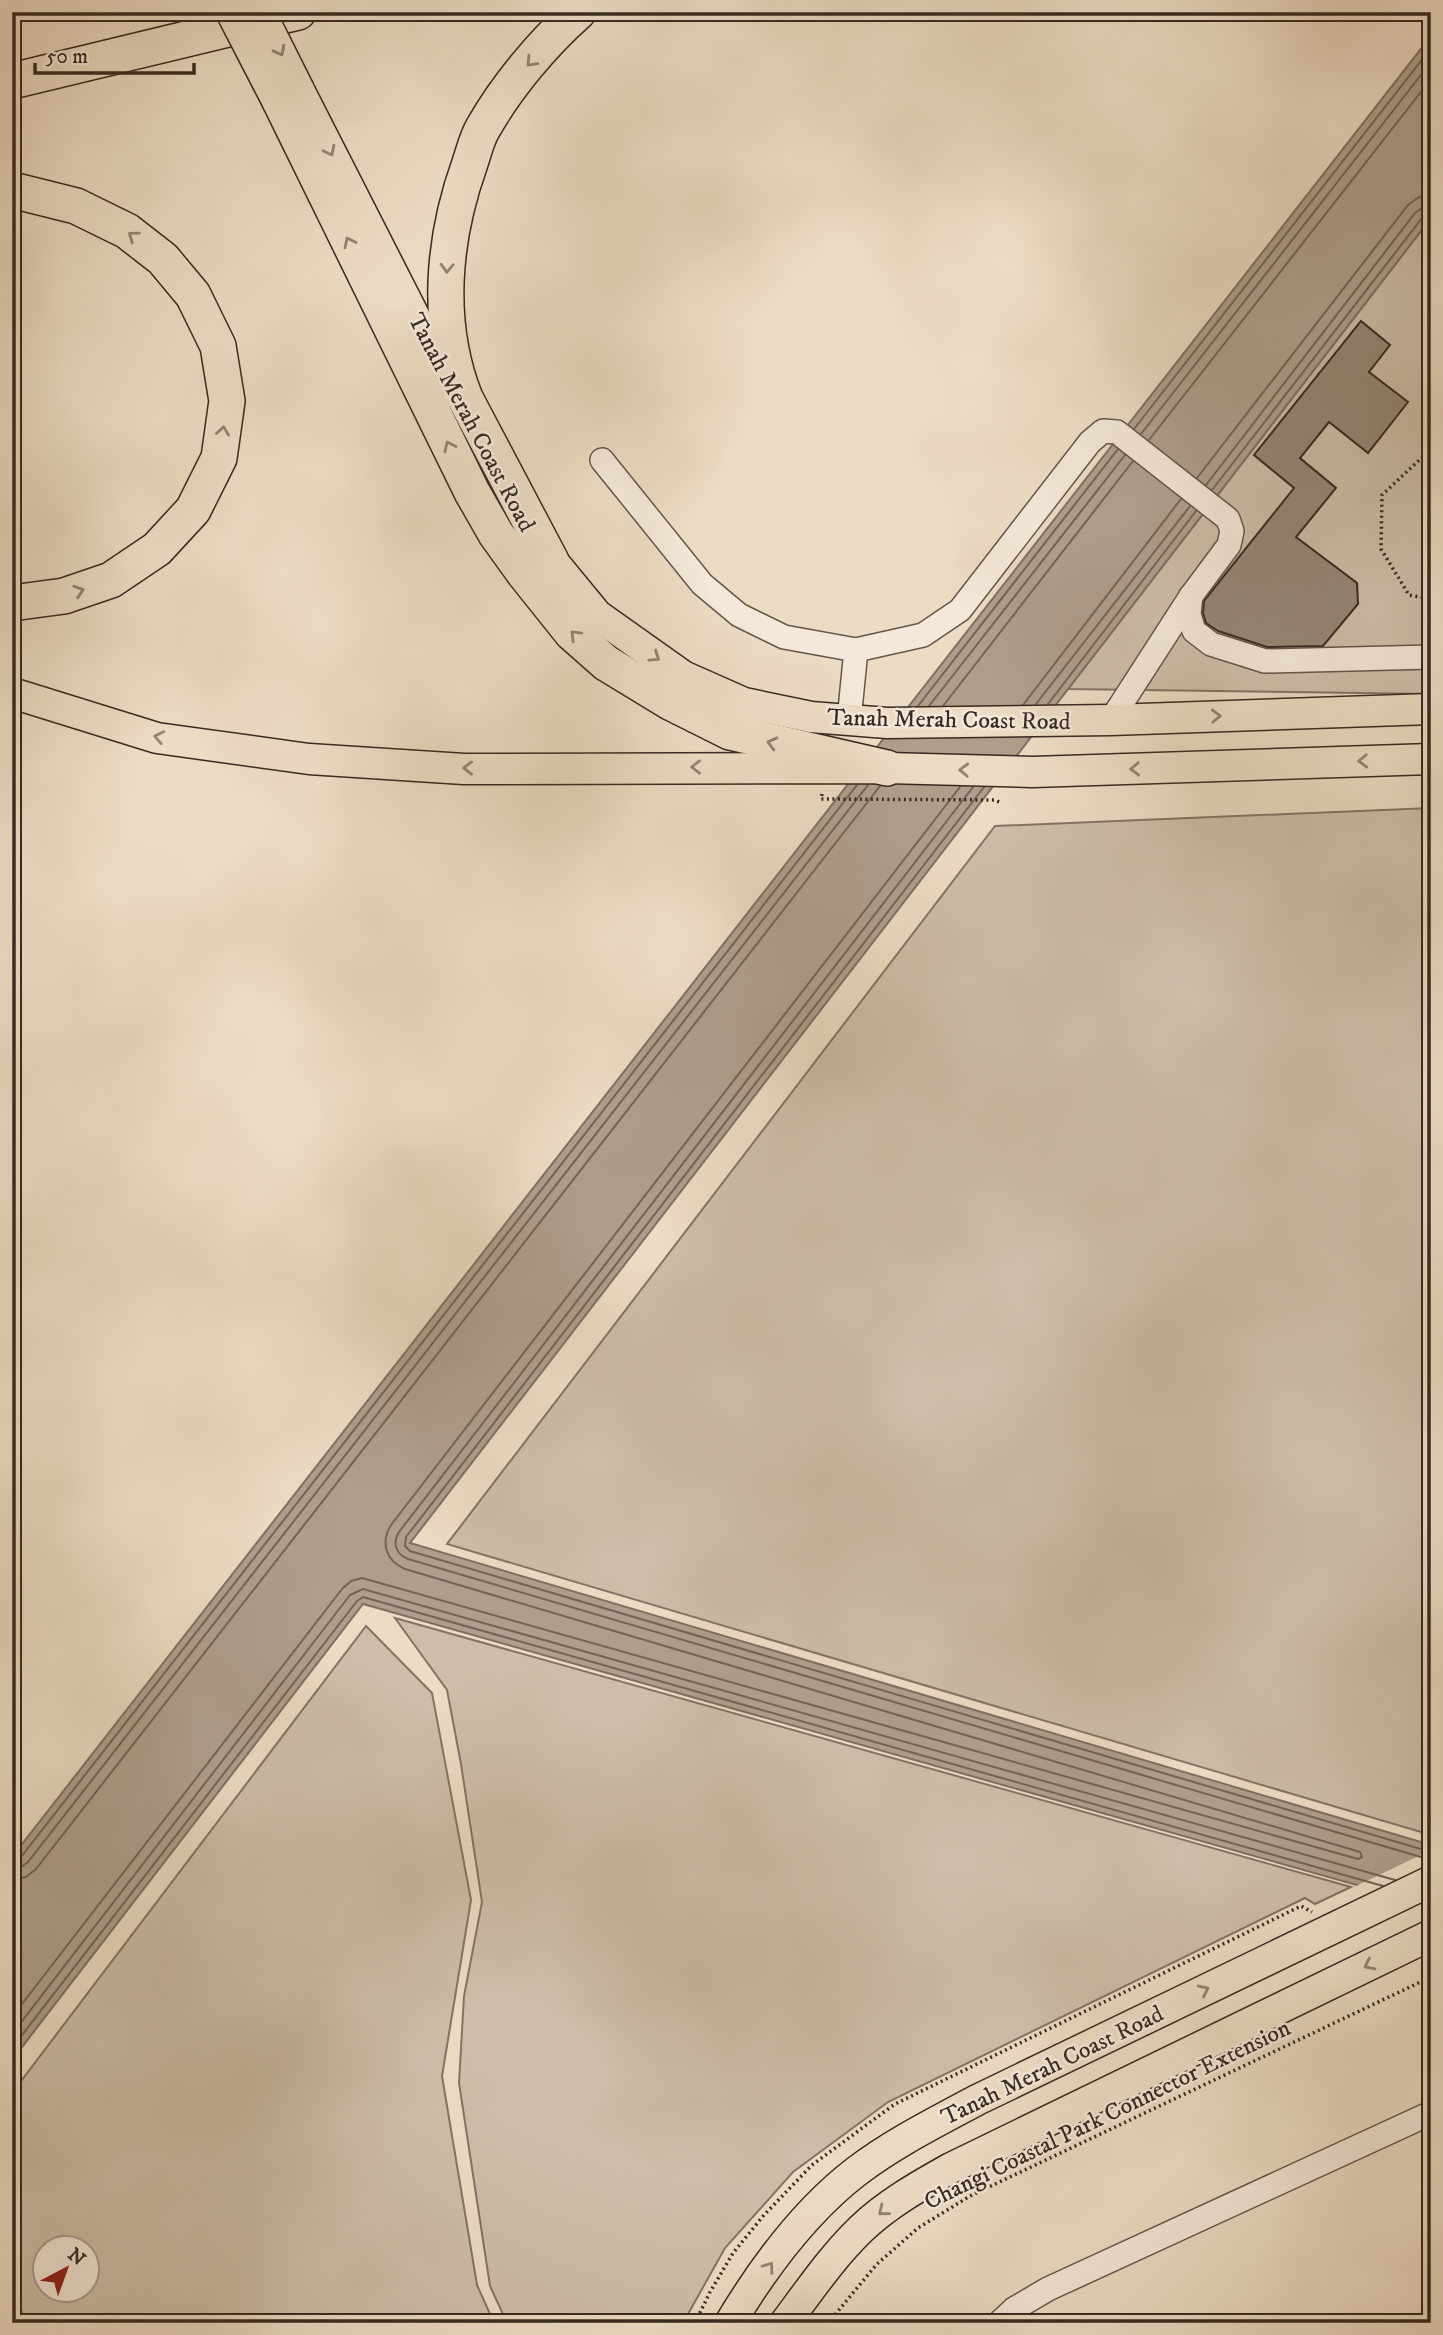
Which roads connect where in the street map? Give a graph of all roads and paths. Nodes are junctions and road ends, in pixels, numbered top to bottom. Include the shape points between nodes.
1 (234, 12) edge
2 (260, 12) edge
3 (298, 12) edge
4 (578, 12) edge
5 (12, 81) edge
6 (289, 94) junction
7 (12, 190) edge
8 (1431, 449) edge
9 (603, 460) dead end
10 (551, 561) junction
11 (1191, 596) junction
12 (1431, 599) edge
13 (12, 603) edge
14 (856, 650) junction
15 (1431, 657) edge
16 (12, 693) edge
17 (1431, 709) edge
18 (849, 720) junction
19 (1111, 720) junction
20 (1431, 759) edge
21 (887, 768) junction
22 (839, 799) dead end
23 (1002, 803) dead end
24 (1431, 1881) edge
25 (1431, 1935) edge
26 (1431, 1976) edge
27 (1431, 2113) edge
28 (730, 2323) edge
29 (785, 2323) edge
30 (828, 2323) edge
31 (999, 2323) edge

1 - 6 highway, bridge
2 -> 6 main road, Tanah Merah Coast Road, bridge
3 - 5 highway
4 -> 10 highway via 523,70 482,129 456,202 448,257 446,310 456,375
6 -> 10 main road, Tanah Merah Coast Road via 501,486
21 -> 6 highway via 730,732 606,663 572,633 496,534 472,492
13 -> 7 highway via 64,596 111,580 157,549 193,510 219,458 227,401 218,346 193,295 163,259 127,230 76,206
8 - 12 path via 1382,495 1381,549 1409,595
9 - 14 lane via 702,584 739,614 784,637
10 -> 18 main road, Tanah Merah Coast Road via 597,615 683,676 744,703
11 - 14 lane via 1229,545 1232,531 1227,519 1117,432 1103,431 960,610 923,635
11 - 15 lane via 1189,614 1194,631 1211,644 1265,661
11 - 19 lane
14 - 18 lane
21 -> 16 main road, Tanah Merah Coast Road via 464,769 309,759 157,737
19 -> 17 main road, Tanah Merah Coast Road
18 - 19 main road, Tanah Merah Coast Road
20 -> 21 main road, Tanah Merah Coast Road via 1033,772
22 - 23 path
28 -> 24 main road, Tanah Merah Coast Road via 815,2210 857,2172 911,2135
25 -> 29 main road, Tanah Merah Coast Road via 902,2196 862,2229
26 - 30 path, Changi Coastal Park Connector Extension via 970,2196 918,2228 877,2264
27 - 31 lane via 1048,2289

